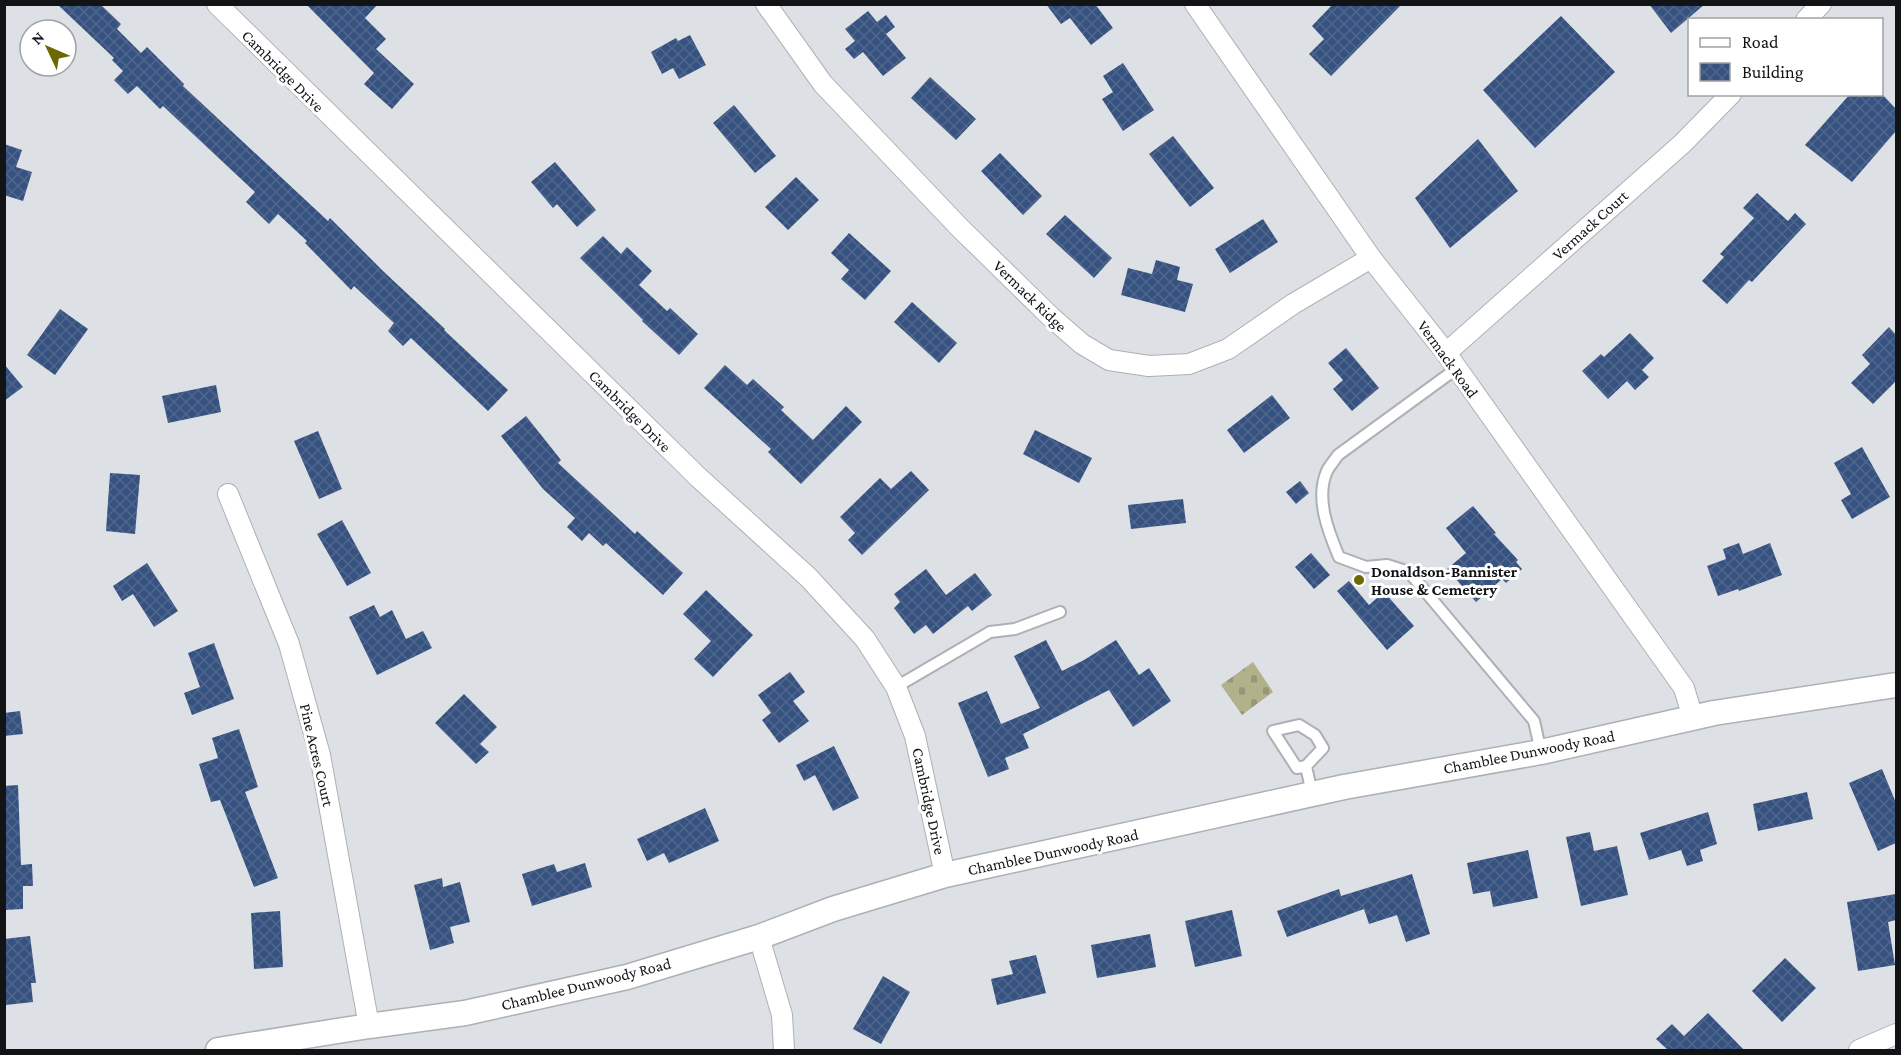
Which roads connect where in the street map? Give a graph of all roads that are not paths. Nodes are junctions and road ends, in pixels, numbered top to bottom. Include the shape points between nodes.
1 (217, 4) edge
2 (766, 4) edge
3 (1195, 4) edge
4 (1821, 4) edge
5 (1808, 18) edge
6 (1729, 96) edge
7 (1371, 258) junction
8 (1451, 361) junction
9 (228, 494) dead end
10 (1060, 612) dead end
11 (1896, 685) edge
12 (896, 687) junction
13 (1693, 718) junction
14 (1541, 752) junction
15 (1306, 766) junction
16 (1312, 795) junction
17 (945, 875) junction
18 (759, 937) junction
19 (369, 1026) junction
20 (1896, 1034) edge
21 (218, 1050) edge
22 (784, 1050) edge
23 (1858, 1050) edge

1 - 12 street, Cambridge Drive via 698,477 809,578 865,639
2 - 7 street, Vermack Ridge via 823,84 952,219 1066,331 1109,360 1149,366 1189,364 1228,349 1293,304
3 - 7 street, Vermack Road
4 - 5 street
6 - 8 street, Vermack Court
7 - 8 street, Vermack Road
8 - 13 street, Vermack Road via 1684,688
8 - 14 lane via 1338,455 1327,471 1322,496 1330,535 1339,556 1366,567 1387,565 1409,572 1534,721
9 - 19 street, Pine Acres Court via 289,644 320,755
10 - 12 lane via 1015,628 990,632
11 - 13 street, Chamblee Dunwoody Road
12 - 17 street, Cambridge Drive via 915,736
13 - 14 street, Chamblee Dunwoody Road
14 - 16 street, Chamblee Dunwoody Road
15 - 15 lane via 1323,748 1315,735 1299,724 1273,731 1297,768
15 - 16 lane
16 - 17 street, Chamblee Dunwoody Road
17 - 18 street, Chamblee Dunwoody Road via 833,909
18 - 19 street, Chamblee Dunwoody Road via 627,977 465,1013
18 - 22 street via 782,1015
19 - 21 street, Chamblee Dunwoody Road
20 - 23 street

